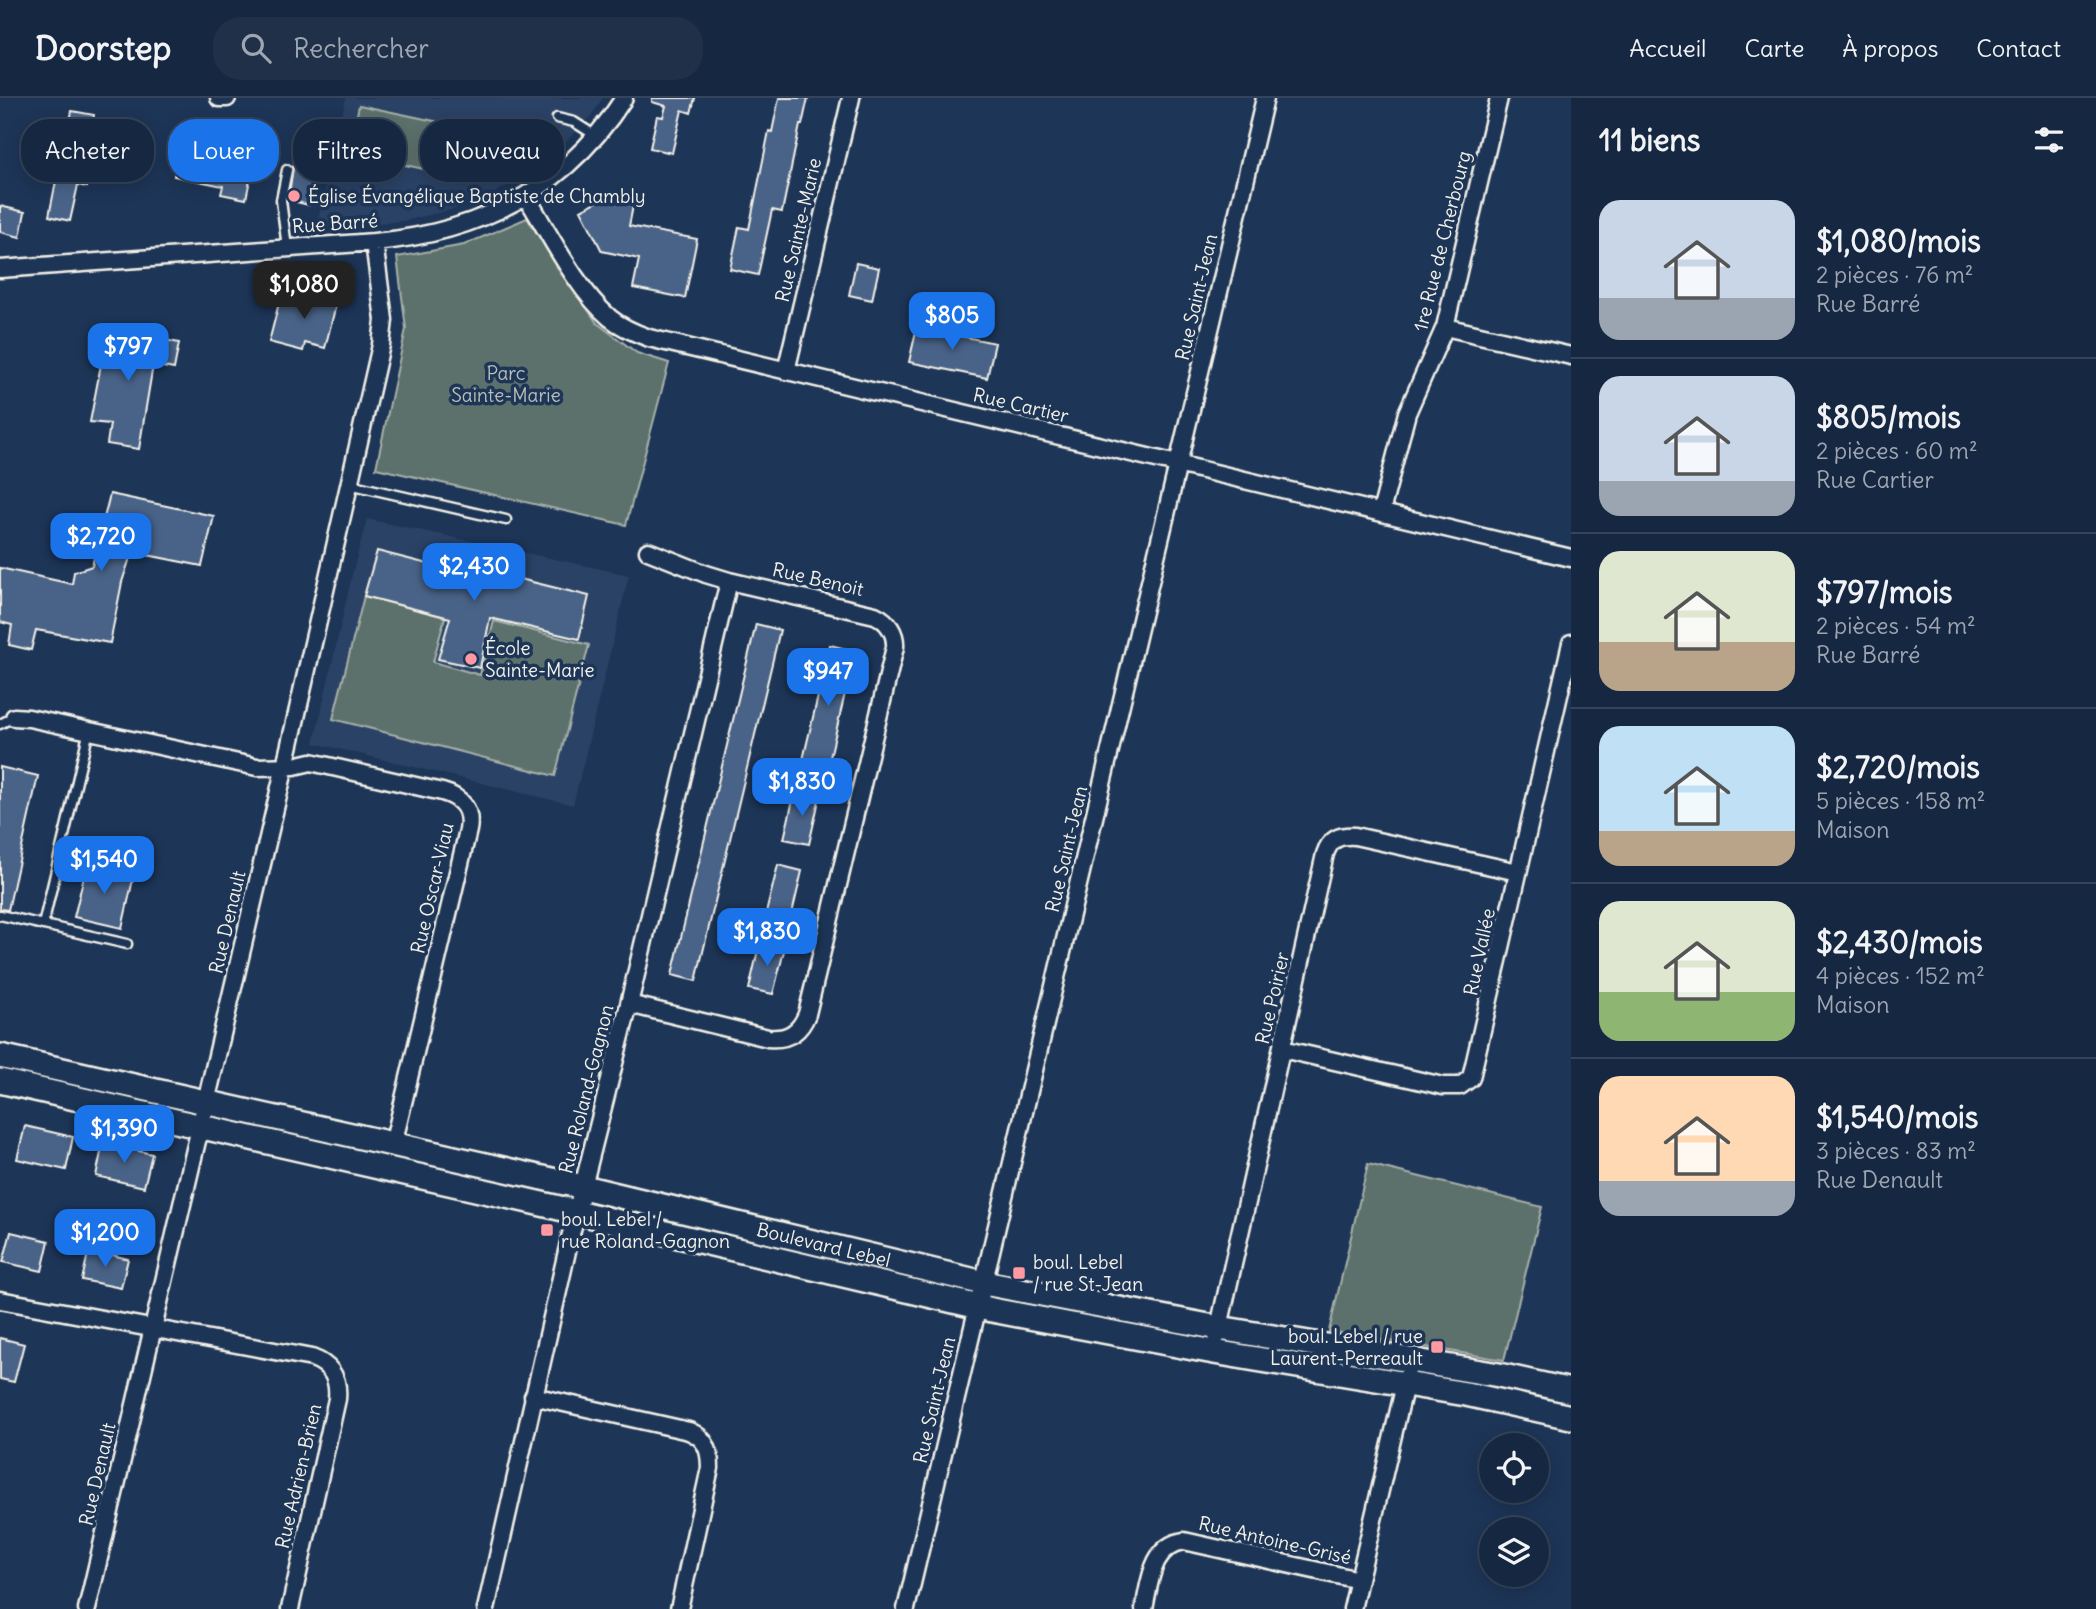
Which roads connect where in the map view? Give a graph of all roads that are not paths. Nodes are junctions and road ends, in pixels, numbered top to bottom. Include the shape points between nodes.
1 (219, 98) edge
2 (227, 98) edge
3 (624, 98) edge
4 (851, 98) edge
5 (1265, 98) edge
6 (1499, 98) edge
7 (557, 118) dead end
8 (596, 136) junction
9 (287, 170) dead end
10 (526, 196) junction
11 (374, 242) junction
12 (287, 248) junction
13 (0, 269) edge
14 (1445, 327) junction
15 (1571, 356) edge
16 (786, 371) junction
17 (1178, 464) junction
18 (349, 484) junction
19 (1381, 512) junction
20 (506, 520) dead end
21 (648, 551) dead end
22 (1571, 558) edge
23 (729, 580) junction
24 (1571, 643) edge
25 (7, 721) edge
26 (89, 730) junction
27 (285, 766) junction
28 (1518, 873) junction
29 (0, 915) edge
30 (43, 925) junction
31 (127, 944) dead end
32 (629, 1004) junction
33 (1282, 1049) junction
34 (0, 1056) edge
35 (0, 1081) edge
36 (206, 1103) junction
37 (200, 1126) junction
38 (393, 1145) junction
39 (583, 1187) junction
40 (577, 1212) junction
41 (984, 1283) junction
42 (0, 1300) edge
43 (978, 1307) junction
44 (1219, 1328) junction
45 (152, 1329) junction
46 (1214, 1352) junction
47 (1410, 1360) junction
48 (1405, 1384) junction
49 (1571, 1391) edge
50 (534, 1396) junction
51 (1571, 1417) edge
52 (1359, 1580) junction
53 (87, 1609) edge
54 (290, 1609) edge
55 (486, 1609) edge
56 (679, 1609) edge
57 (906, 1609) edge
58 (1144, 1609) edge
59 (1352, 1609) edge

1 - 2 street
3 - 8 street, Rue Barré
4 - 16 street, Rue Sainte-Marie
5 - 17 street, Rue Saint-Jean
6 - 14 street, 1re Rue de Cherbourg
7 - 8 lane
8 - 10 street, Rue Barré
9 - 12 lane via 281,200
10 - 11 street, Rue Barré via 445,231
10 - 16 street, Rue Cartier via 583,289 612,320 649,338
11 - 12 street, Rue Barré
11 - 18 street, Rue Denault via 383,332
12 - 13 street, Rue Barré
14 - 15 street
14 - 19 street, 1re Rue de Cherbourg via 1407,413
16 - 17 street, Rue Cartier
17 - 19 street, Rue Cartier
17 - 41 street, Rue Saint-Jean
18 - 20 lane
18 - 27 street, Rue Denault
19 - 22 street, Rue Cartier
21 - 23 street, Rue Benoit
23 - 32 street, Rue Roland-Gagnon
23 - 32 street, Rue Benoit via 875,615 892,631 895,647 803,1025 791,1035 775,1039
24 - 28 street, Rue Vallée
25 - 26 street, Rue Oscar-Viau via 29,718
26 - 27 street, Rue Oscar-Viau via 257,767
26 - 30 lane
27 - 36 street, Rue Denault
27 - 38 street, Rue Oscar-Viau via 311,762 442,792 460,800 469,816
28 - 33 street, Rue Poirier via 1354,836 1333,840 1325,854
28 - 33 street, Rue Vallée via 1475,1070 1468,1082 1443,1086
29 - 30 lane
30 - 31 lane
32 - 39 street, Rue Roland-Gagnon
33 - 44 street, Rue Poirier
34 - 36 street, Boulevard Lebel
35 - 37 street, Boulevard Lebel
36 - 37 street, Rue Denault
36 - 38 street, Boulevard Lebel
37 - 40 street, Boulevard Lebel
37 - 45 street, Rue Denault
38 - 39 street, Boulevard Lebel
39 - 40 street, Rue Roland-Gagnon
39 - 41 street, Boulevard Lebel
40 - 43 street, Boulevard Lebel
40 - 50 street, Rue Roland-Gagnon
41 - 43 street, Rue Saint-Jean
41 - 44 street, Boulevard Lebel
42 - 45 street
43 - 46 street, Boulevard Lebel
43 - 57 street, Rue Saint-Jean
44 - 46 street, Rue Poirier
44 - 47 street, Boulevard Lebel
45 - 53 street, Rue Denault
45 - 54 street, Rue Adrien-Brien via 312,1358 336,1378 337,1399
46 - 48 street, Boulevard Lebel
47 - 48 street
47 - 49 street, Boulevard Lebel
48 - 51 street, Boulevard Lebel
48 - 52 street
50 - 55 street, Rue Roland-Gagnon
50 - 56 street via 689,1431 706,1444 710,1468
52 - 58 street, Rue Antoine-Grisé via 1184,1541 1169,1545 1157,1558
52 - 59 street

